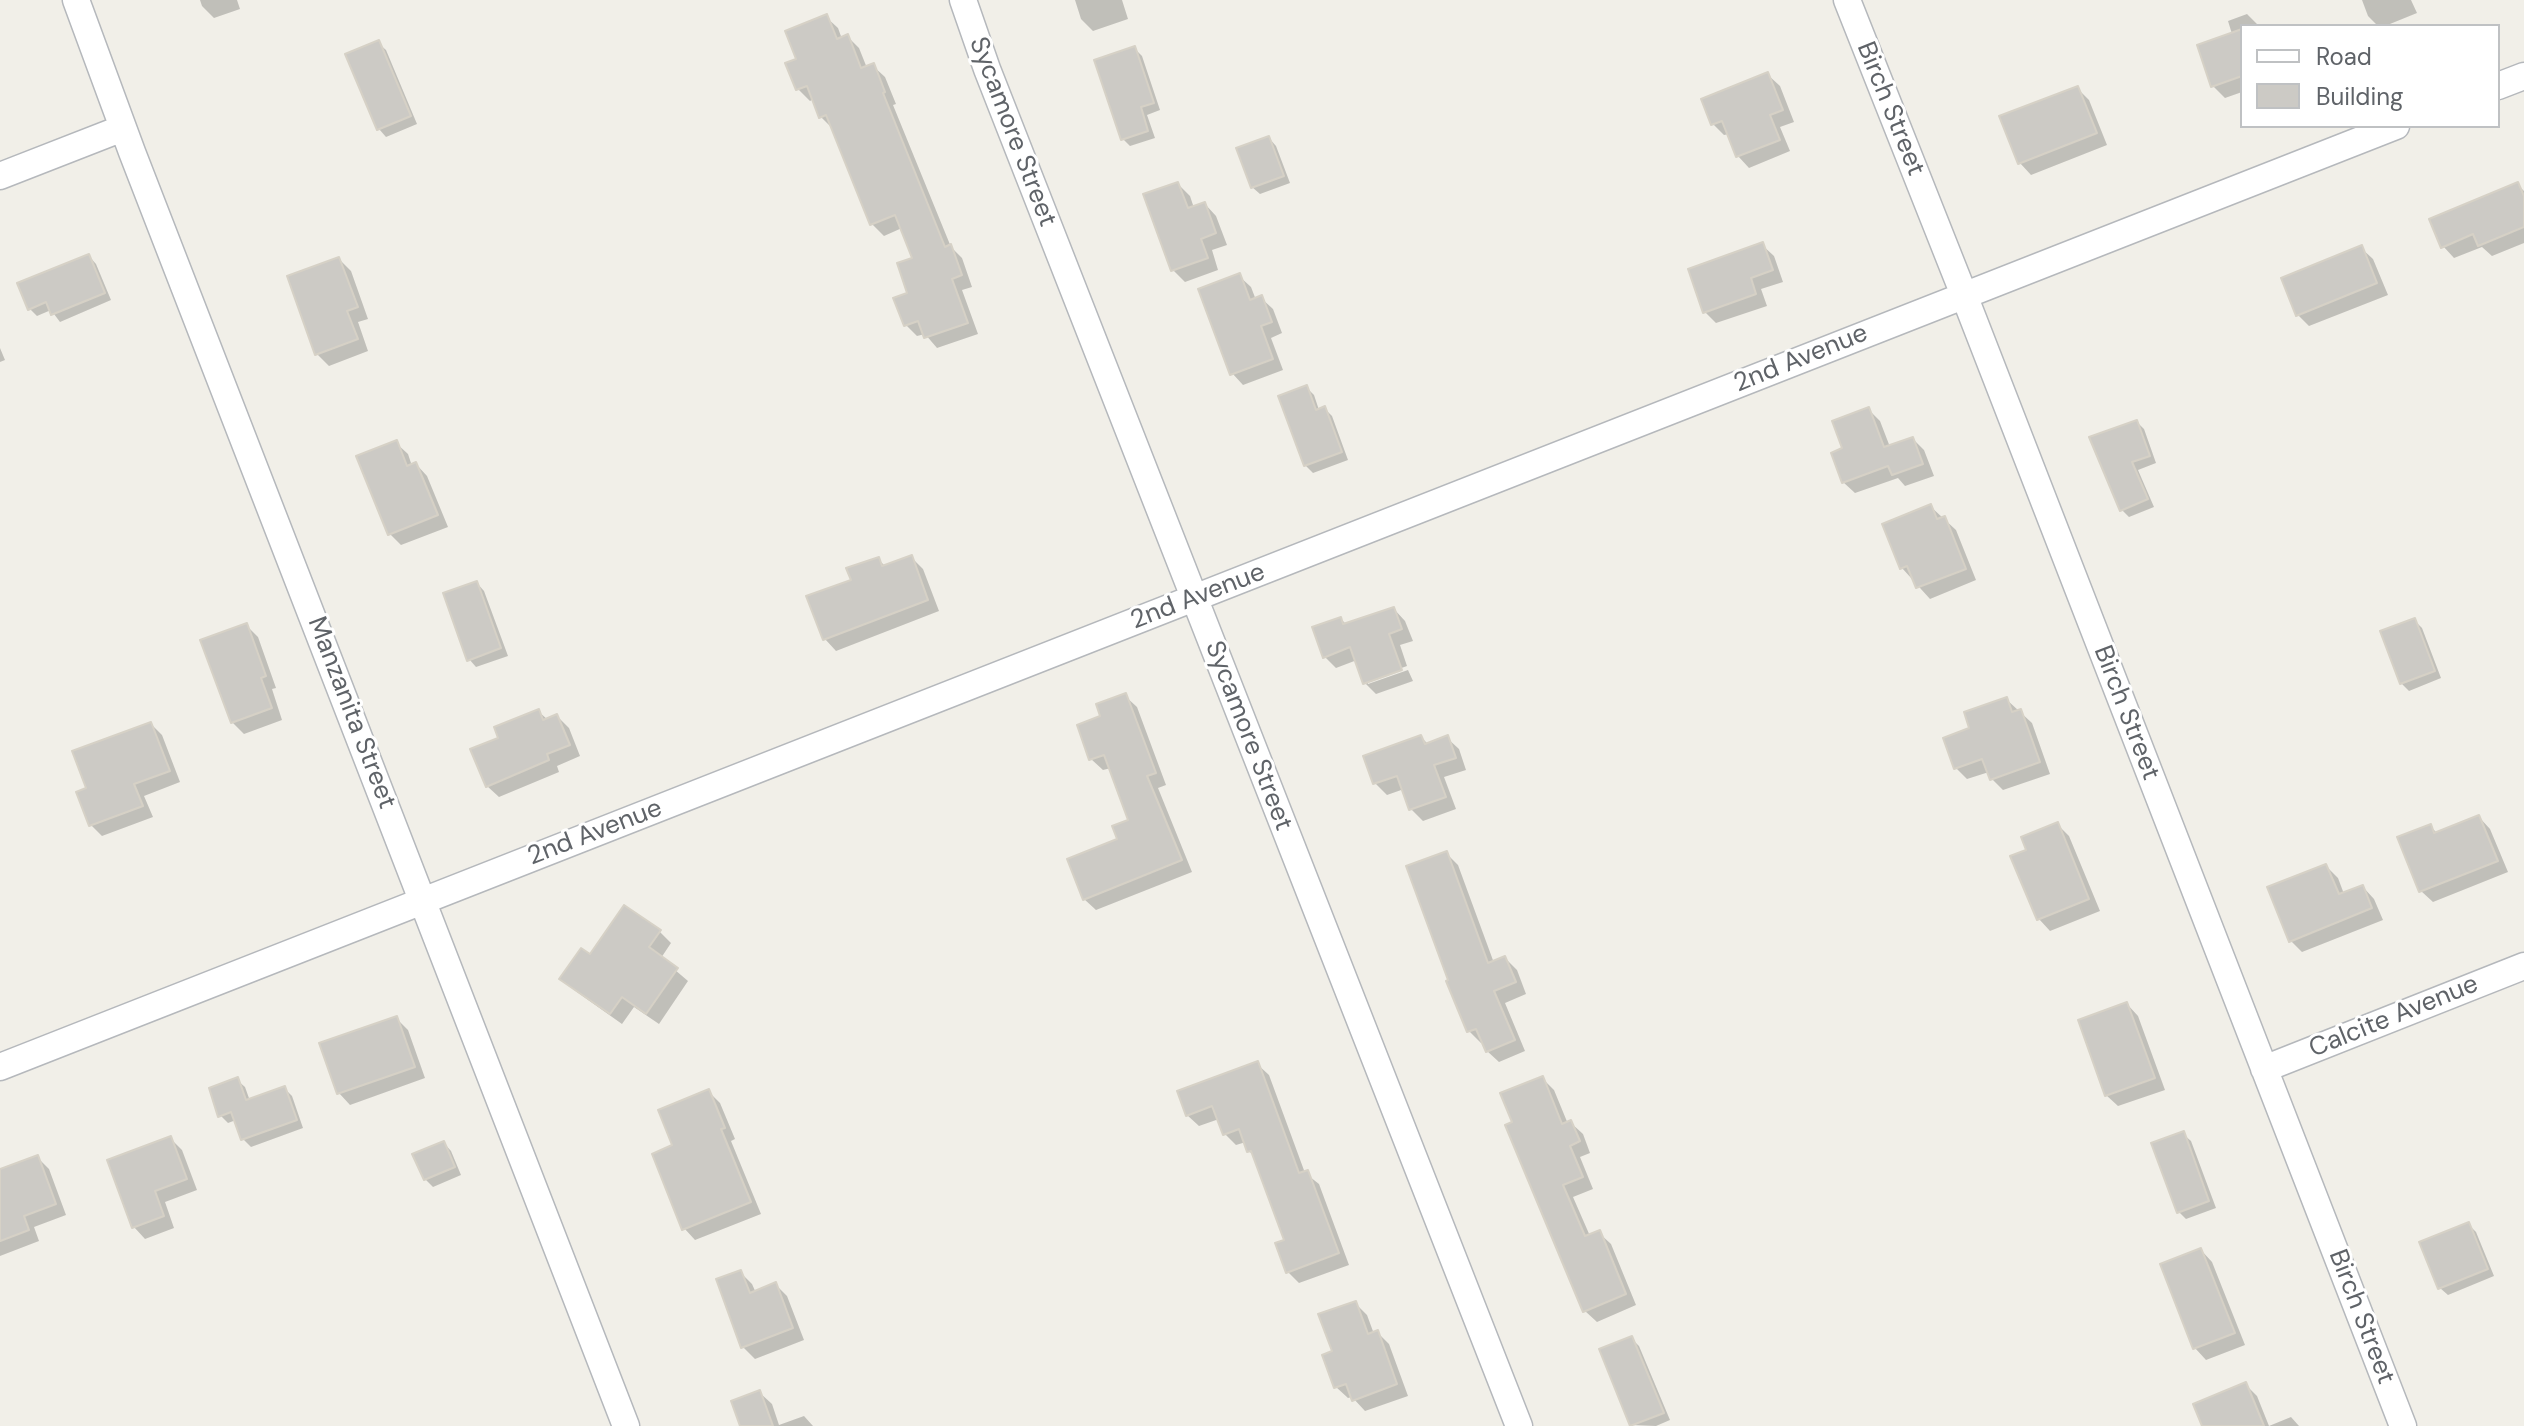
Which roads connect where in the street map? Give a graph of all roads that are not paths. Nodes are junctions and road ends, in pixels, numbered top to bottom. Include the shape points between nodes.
1 (76, 0) edge
2 (963, 0) edge
3 (1847, 0) edge
4 (2524, 76) edge
5 (2500, 85) edge
6 (123, 128) junction
7 (2391, 128) edge
8 (0, 176) edge
9 (1964, 295) junction
10 (1194, 599) junction
11 (424, 900) junction
12 (2524, 966) edge
13 (0, 1067) edge
14 (2264, 1069) junction
15 (626, 1426) edge
16 (1519, 1426) edge
17 (2403, 1426) edge

1 - 6 street, Manzanita Street
2 - 10 street, Sycamore Street
3 - 9 street, Birch Street
4 - 5 street
6 - 8 street
6 - 11 street, Manzanita Street
7 - 9 street, 2nd Avenue
9 - 10 street, 2nd Avenue
9 - 14 street, Birch Street
10 - 11 street, 2nd Avenue
10 - 16 street, Sycamore Street
11 - 13 street, 2nd Avenue
11 - 15 street, Manzanita Street
12 - 14 street, Calcite Avenue
14 - 17 street, Birch Street

